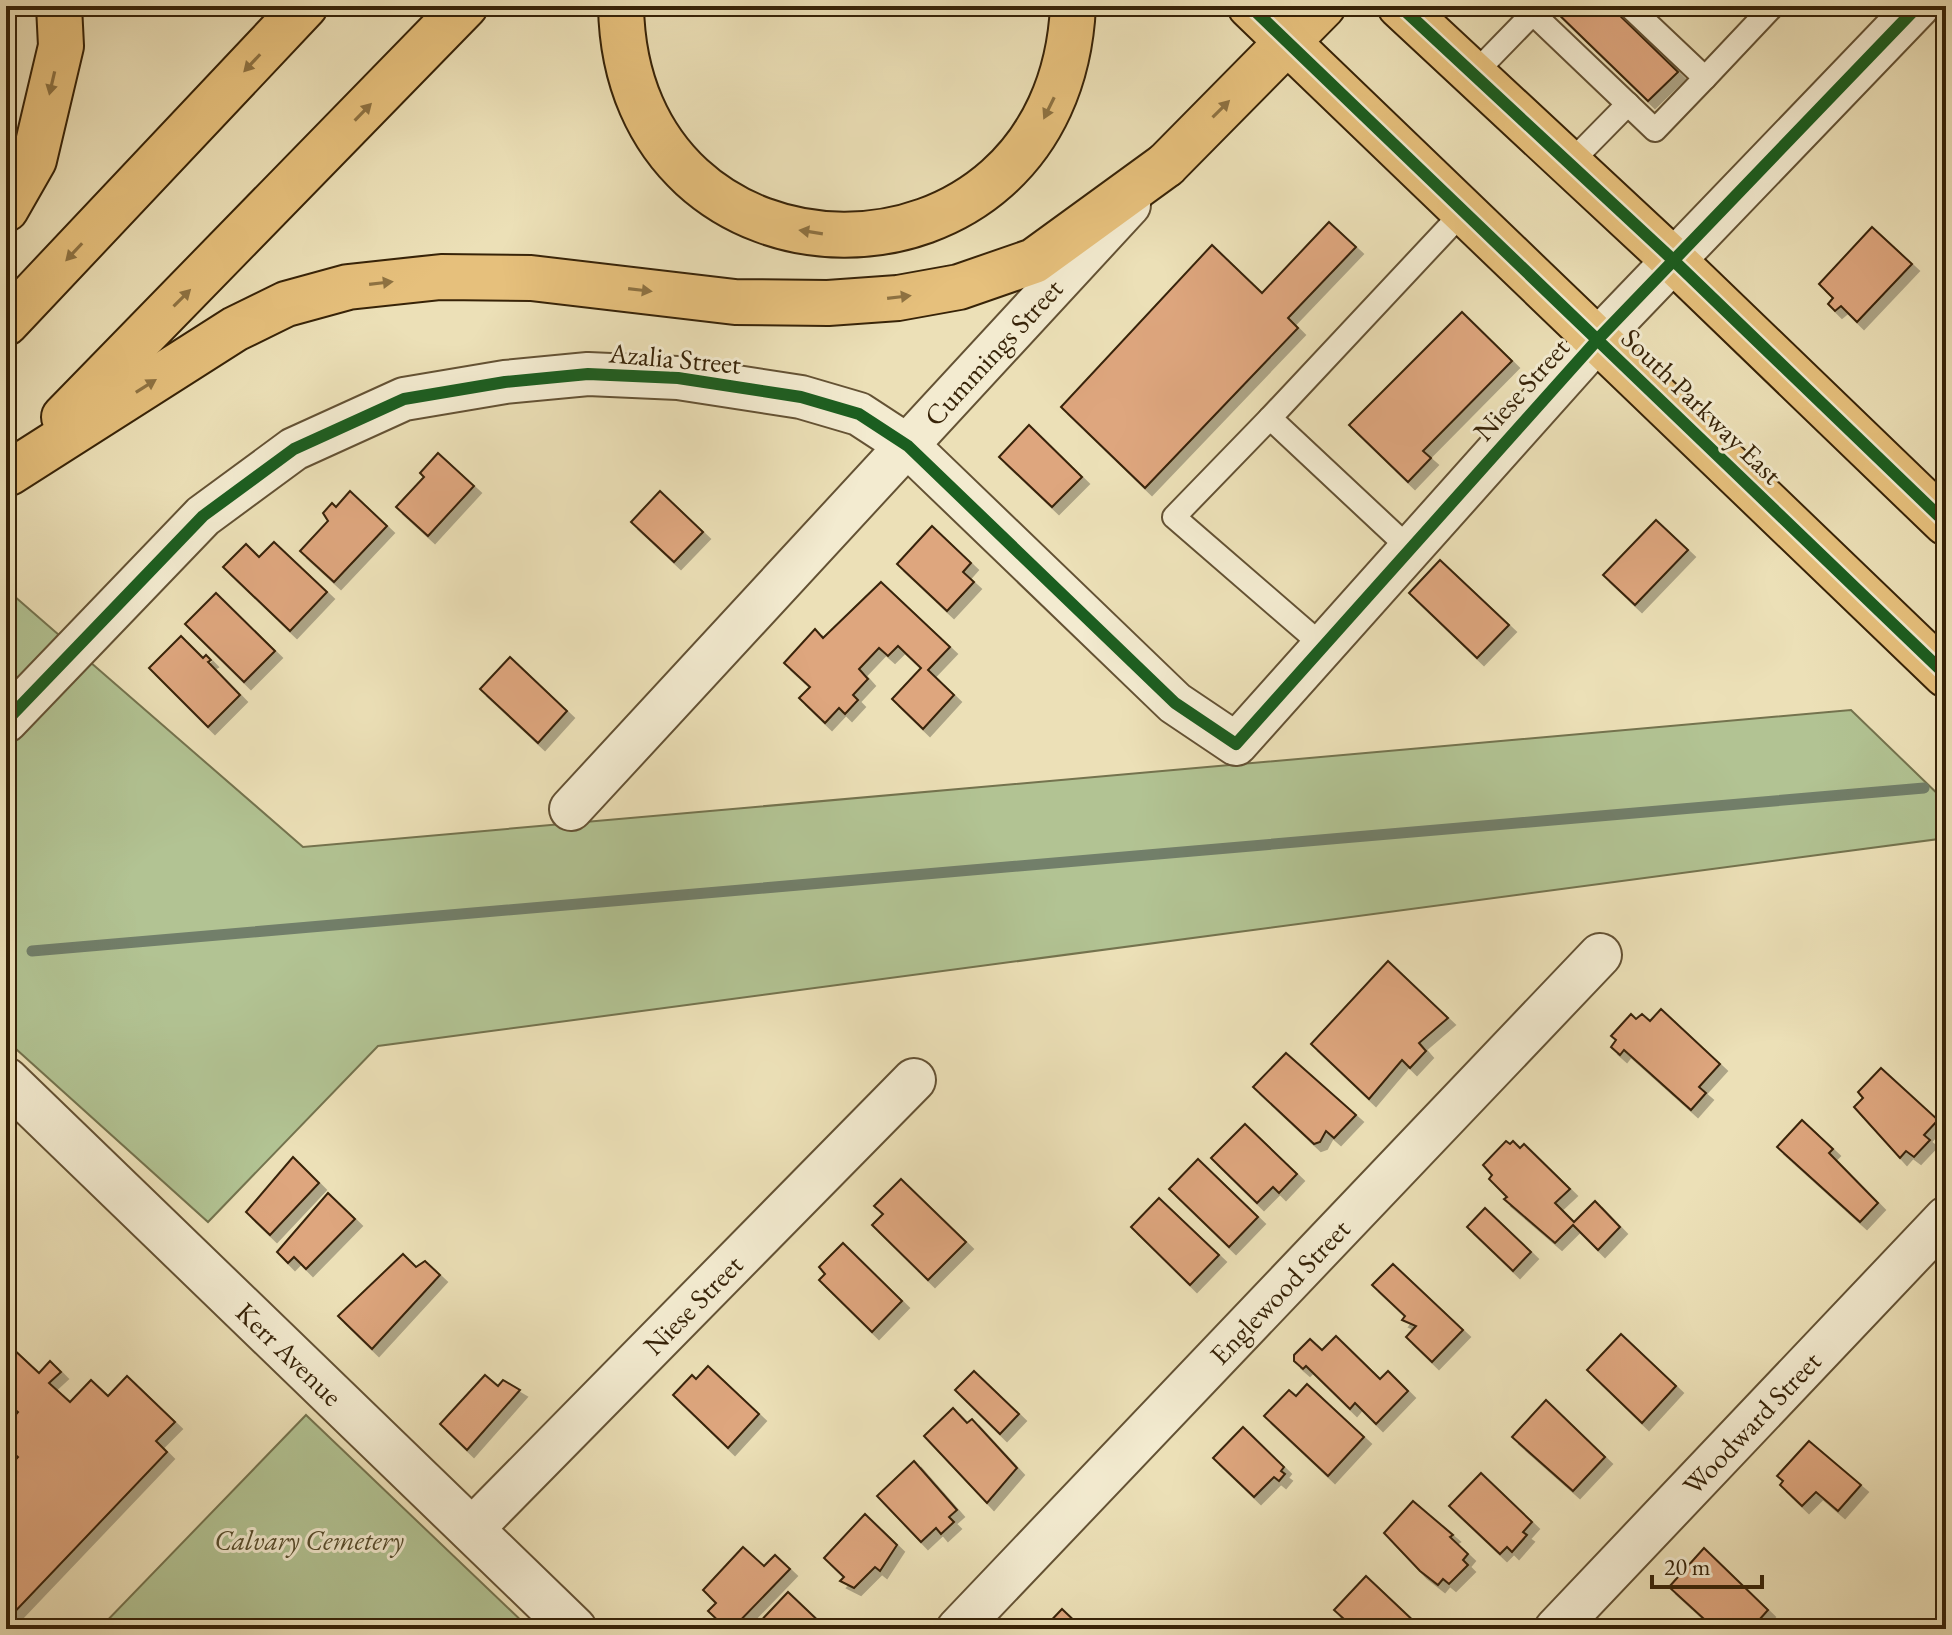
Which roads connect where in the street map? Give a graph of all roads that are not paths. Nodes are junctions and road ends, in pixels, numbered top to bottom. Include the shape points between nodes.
1 (59, 6) edge
2 (305, 6) edge
3 (465, 6) edge
4 (621, 6) edge
5 (1073, 6) edge
6 (1250, 6) edge
7 (1323, 6) edge
8 (1400, 6) edge
9 (1629, 6) edge
10 (1773, 6) edge
11 (1918, 6) edge
12 (1532, 8) edge
13 (1288, 42) junction
14 (1473, 75) junction
15 (1705, 78) junction
16 (1628, 104) junction
17 (1166, 165) junction
18 (1568, 165) junction
19 (6, 209) edge
20 (1464, 211) junction
21 (1672, 259) junction
22 (6, 323) edge
23 (1598, 339) junction
24 (1270, 418) junction
25 (908, 446) junction
26 (7, 474) edge
27 (1946, 523) edge
28 (1410, 549) junction
29 (1323, 646) junction
30 (1946, 675) edge
31 (6, 721) edge
32 (1236, 744) joint
33 (571, 809) dead end
34 (1600, 955) dead end
35 (6, 1080) edge
36 (914, 1080) dead end
37 (1946, 1218) edge
38 (471, 1530) junction
39 (574, 1629) edge
40 (958, 1629) edge
41 (1556, 1629) edge

1 -> 19 main road via 61,46 34,160
2 -> 22 main road
26 -> 3 main road
5 -> 4 main road via 1069,50 1053,103 1019,155 982,190 938,217 857,236 807,232 754,218 690,174 649,123 626,68
6 - 13 main road, South Parkway East
7 - 13 main road, Cummings Street
8 - 14 main road
9 - 15 lane via 1646,31
10 - 15 lane
11 - 21 street, Niese Street
12 - 14 lane
12 - 16 lane via 1607,72
17 -> 13 main road, Cummings Street
13 - 20 main road, South Parkway East
14 - 18 main road
15 - 16 lane via 1655,130
16 - 18 lane
17 - 25 street, Cummings Street
26 -> 17 main road via 235,329 286,304 348,287 441,277 531,278 735,302 898,298 959,287 1034,261
18 - 21 main road
20 - 23 main road, South Parkway East
20 - 24 lane
21 - 23 street, Niese Street
21 - 27 main road
23 - 28 street, Niese Street
23 - 30 main road, South Parkway East
24 - 28 lane
24 - 29 lane via 1174,517
25 - 31 street, Azalia Street via 859,414 801,397 678,378 588,374 404,399 294,449 203,516
25 - 32 street, Azalia Street via 1175,703
25 - 33 street, Cummings Street
28 - 29 street, Niese Street
29 - 32 street, Niese Street
34 - 40 street, Englewood Street
35 - 38 street, Kerr Avenue
36 - 38 street, Niese Street
37 - 41 street, Woodward Street
38 - 39 street, Kerr Avenue

